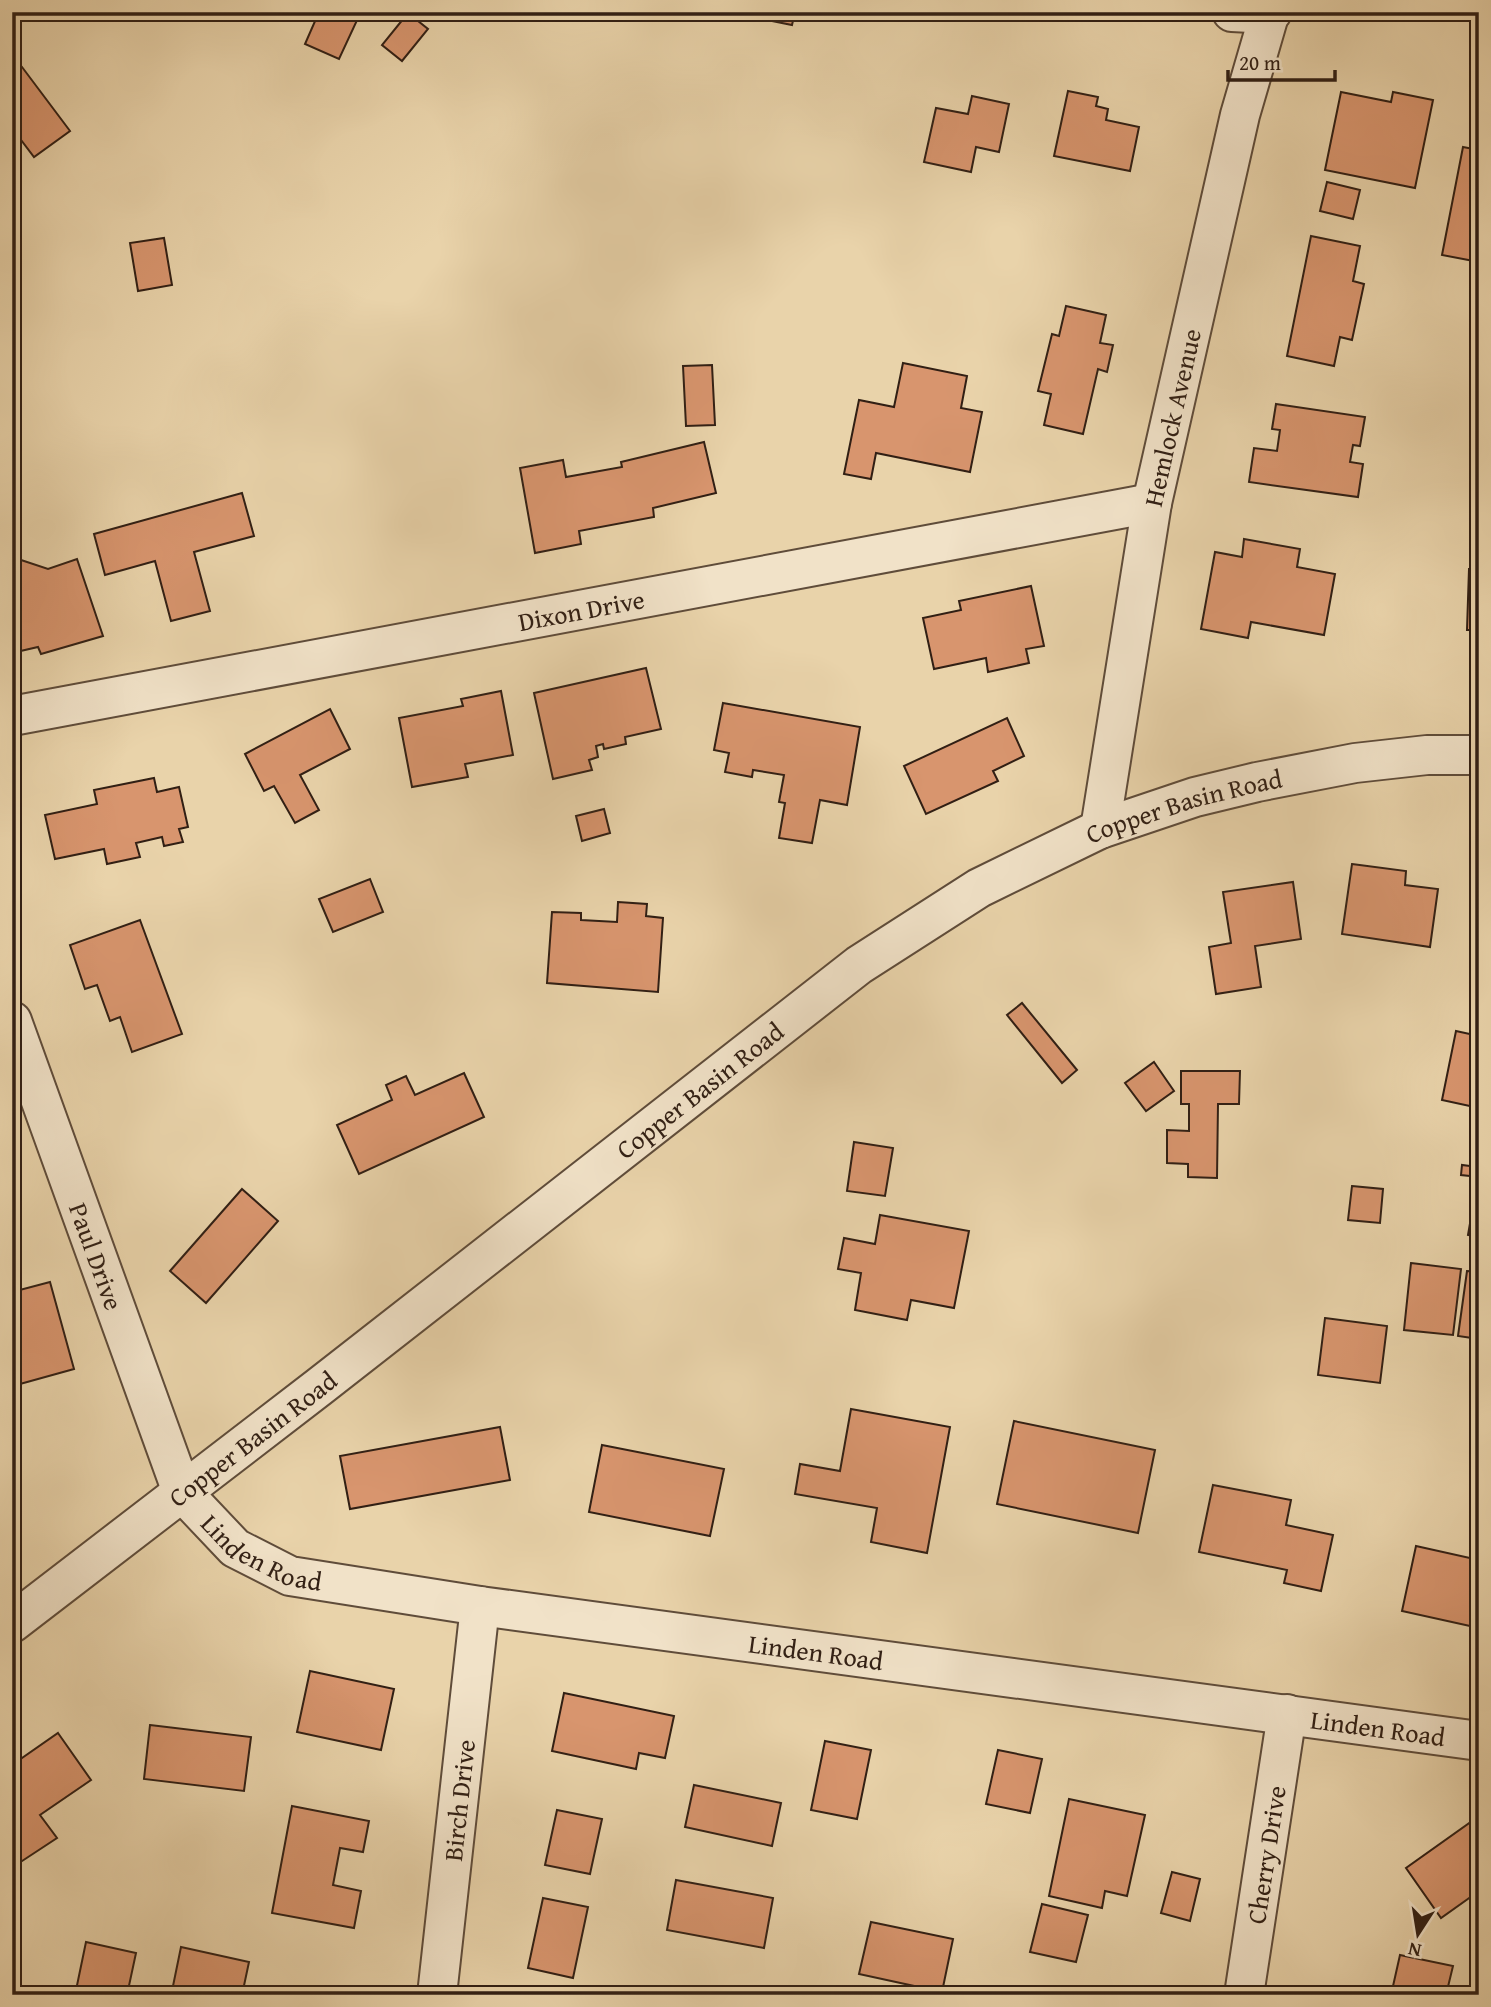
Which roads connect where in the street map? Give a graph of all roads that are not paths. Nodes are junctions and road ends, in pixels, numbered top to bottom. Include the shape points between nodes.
1 (1232, 12) edge
2 (1271, 13) edge
3 (1152, 503) junction
4 (12, 716) edge
5 (1479, 755) edge
6 (1100, 829) junction
7 (12, 1021) edge
8 (182, 1492) junction
9 (480, 1606) junction
10 (12, 1623) edge
11 (1287, 1714) junction
12 (1479, 1741) edge
13 (437, 1995) edge
14 (1244, 1995) edge

1 - 2 street
2 - 3 street, Hemlock Avenue via 1240,115
3 - 4 street, Dixon Drive
3 - 6 street, Hemlock Avenue
5 - 6 street, Copper Basin Road via 1355,763 1257,782
6 - 8 street, Copper Basin Road via 979,888 859,965
7 - 8 street, Paul Drive
8 - 9 street, Linden Road via 235,1548 290,1576
8 - 10 street, Copper Basin Road
9 - 11 street, Linden Road
9 - 13 street, Birch Drive
11 - 12 street, Linden Road
11 - 14 street, Cherry Drive

